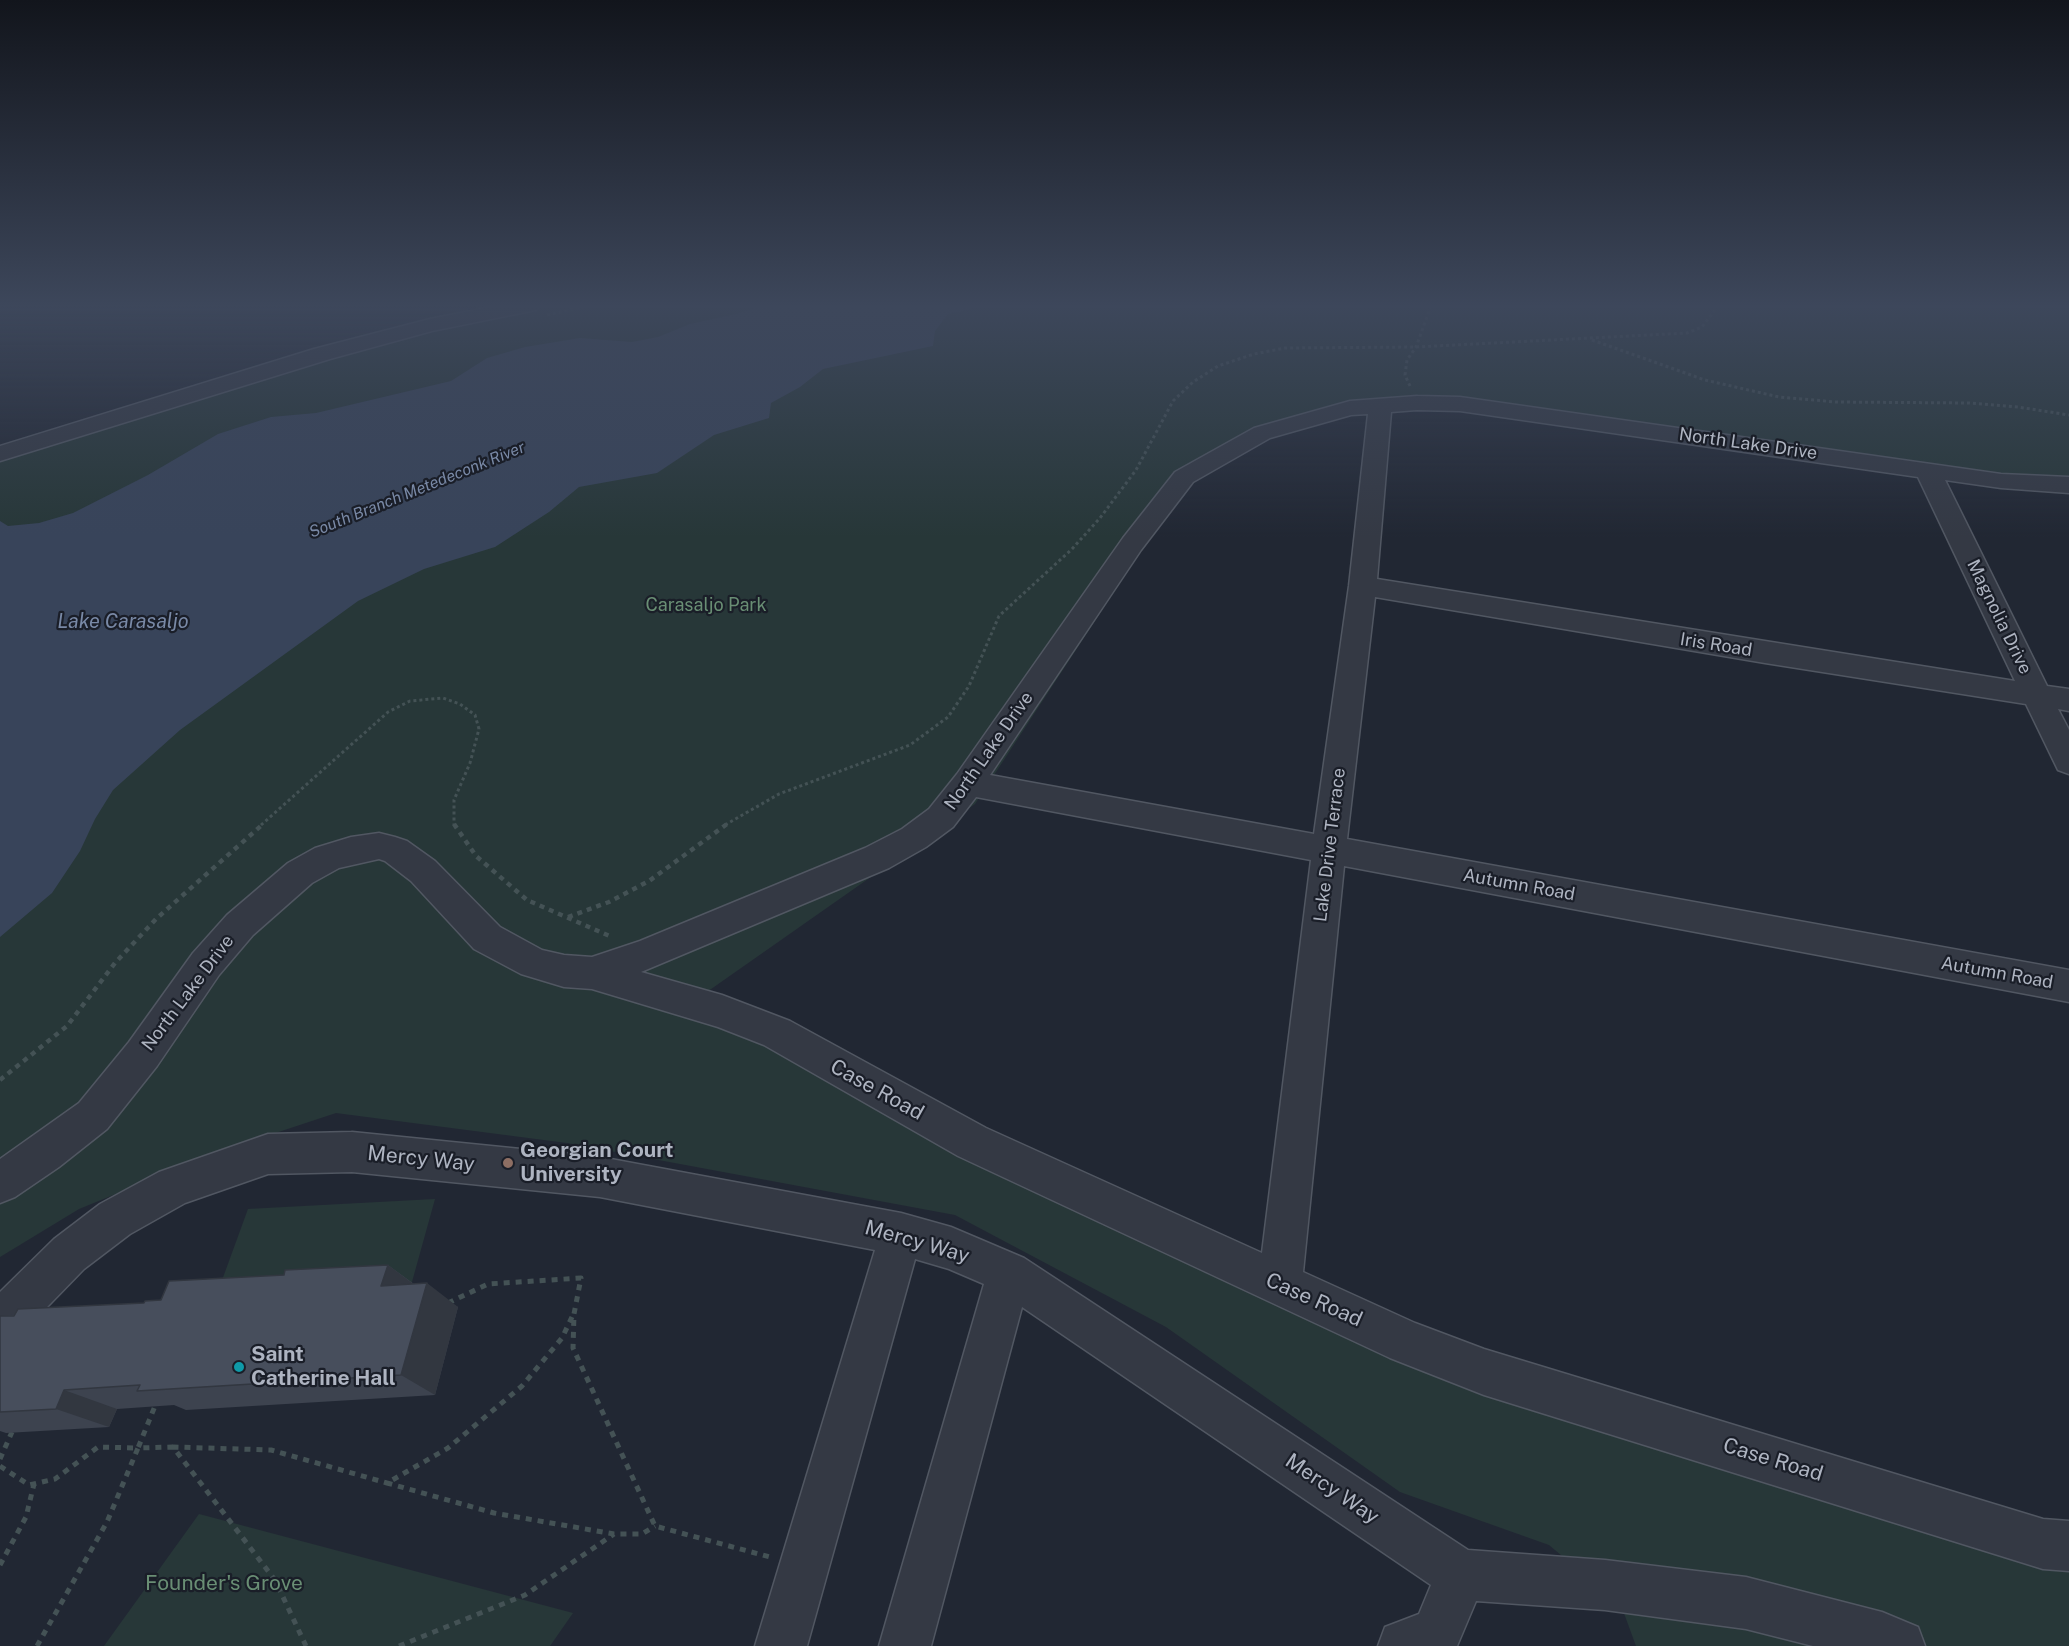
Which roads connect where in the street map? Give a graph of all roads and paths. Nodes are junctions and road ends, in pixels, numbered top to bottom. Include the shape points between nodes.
1 (229, 383) edge
2 (1192, 383) edge
3 (1408, 383) edge
4 (1717, 383) edge
5 (1417, 403) junction
6 (1380, 406) junction
7 (2069, 415) edge
8 (0, 454) edge
9 (1928, 471) junction
10 (2066, 486) edge
11 (1363, 586) junction
12 (2037, 695) junction
13 (2069, 700) edge
14 (2069, 762) edge
15 (968, 783) junction
16 (1329, 850) junction
17 (568, 917) junction
18 (650, 953) junction
19 (592, 973) junction
20 (2069, 986) edge
21 (0, 1080) edge
22 (0, 1183) edge
23 (901, 1234) junction
24 (1010, 1273) junction
25 (1280, 1285) junction
26 (437, 1308) dead end
27 (574, 1314) junction
28 (0, 1323) edge
29 (155, 1406) edge
30 (12, 1432) edge
31 (173, 1447) junction
32 (138, 1448) junction
33 (0, 1459) edge
34 (0, 1466) edge
35 (387, 1483) junction
36 (34, 1484) junction
37 (656, 1526) junction
38 (615, 1534) junction
39 (2069, 1545) edge
40 (0, 1565) edge
41 (805, 1566) junction
42 (1461, 1575) junction
43 (38, 1646) edge
44 (306, 1646) edge
45 (399, 1646) edge
46 (781, 1646) edge
47 (905, 1646) edge
48 (1404, 1646) edge
49 (1899, 1646) edge

1 - 8 street
2 - 17 path via 1173,401 1136,470 1100,518 999,616 969,686 948,717 910,745 779,794 731,821 648,881 609,902
3 - 5 path
4 - 7 path via 1768,395 1836,402 1969,403
5 - 6 street, North Lake Drive
5 - 9 street, North Lake Drive via 1460,404
6 - 11 street, Lake Drive Terrace
6 - 15 street, North Lake Drive via 1350,408 1262,433 1184,477 1132,544
9 - 10 street, North Lake Drive
9 - 12 street, Magnolia Drive
11 - 12 street, Iris Road
11 - 16 street, Lake Drive Terrace
12 - 13 street, Iris Road
12 - 14 street, Magnolia Drive
15 - 16 street, Autumn Road
15 - 18 street, North Lake Drive via 941,818 877,858
16 - 20 street, Autumn Road
16 - 25 street, Lake Drive Terrace
17 - 18 path
17 - 21 path via 527,900 476,856 454,827 454,800 479,729 475,715 443,698 410,701 388,712 156,919 115,963 67,1026
18 - 19 street, North Lake Drive
19 - 22 street, North Lake Drive via 534,963 487,938 423,871 395,850 378,846 343,852 300,873 240,925 206,964 143,1054 93,1116
19 - 25 street, Case Road via 722,1012 777,1034 972,1142
23 - 24 street, Mercy Way via 951,1248
23 - 28 street, Mercy Way via 600,1177 352,1152 268,1154 174,1186 115,1219 69,1254
23 - 41 street
24 - 42 street, Mercy Way
24 - 47 street
25 - 39 street, Case Road via 1406,1342 1484,1372 2043,1544
26 - 27 path via 488,1284 581,1278
27 - 35 path via 562,1338 522,1386 448,1448
27 - 37 path via 573,1348
29 - 32 path
30 - 33 path
31 - 32 path
31 - 35 path via 271,1450
31 - 44 path via 275,1580
32 - 36 path via 98,1447 55,1479
32 - 43 path via 107,1522
34 - 36 path via 29,1485
35 - 38 path via 494,1513
36 - 40 path via 26,1517
37 - 38 path via 642,1534
37 - 41 path
38 - 45 path via 525,1595
41 - 46 street
42 - 48 street via 1437,1632
42 - 49 street, Mercy Way via 1605,1585 1746,1603 1882,1638

